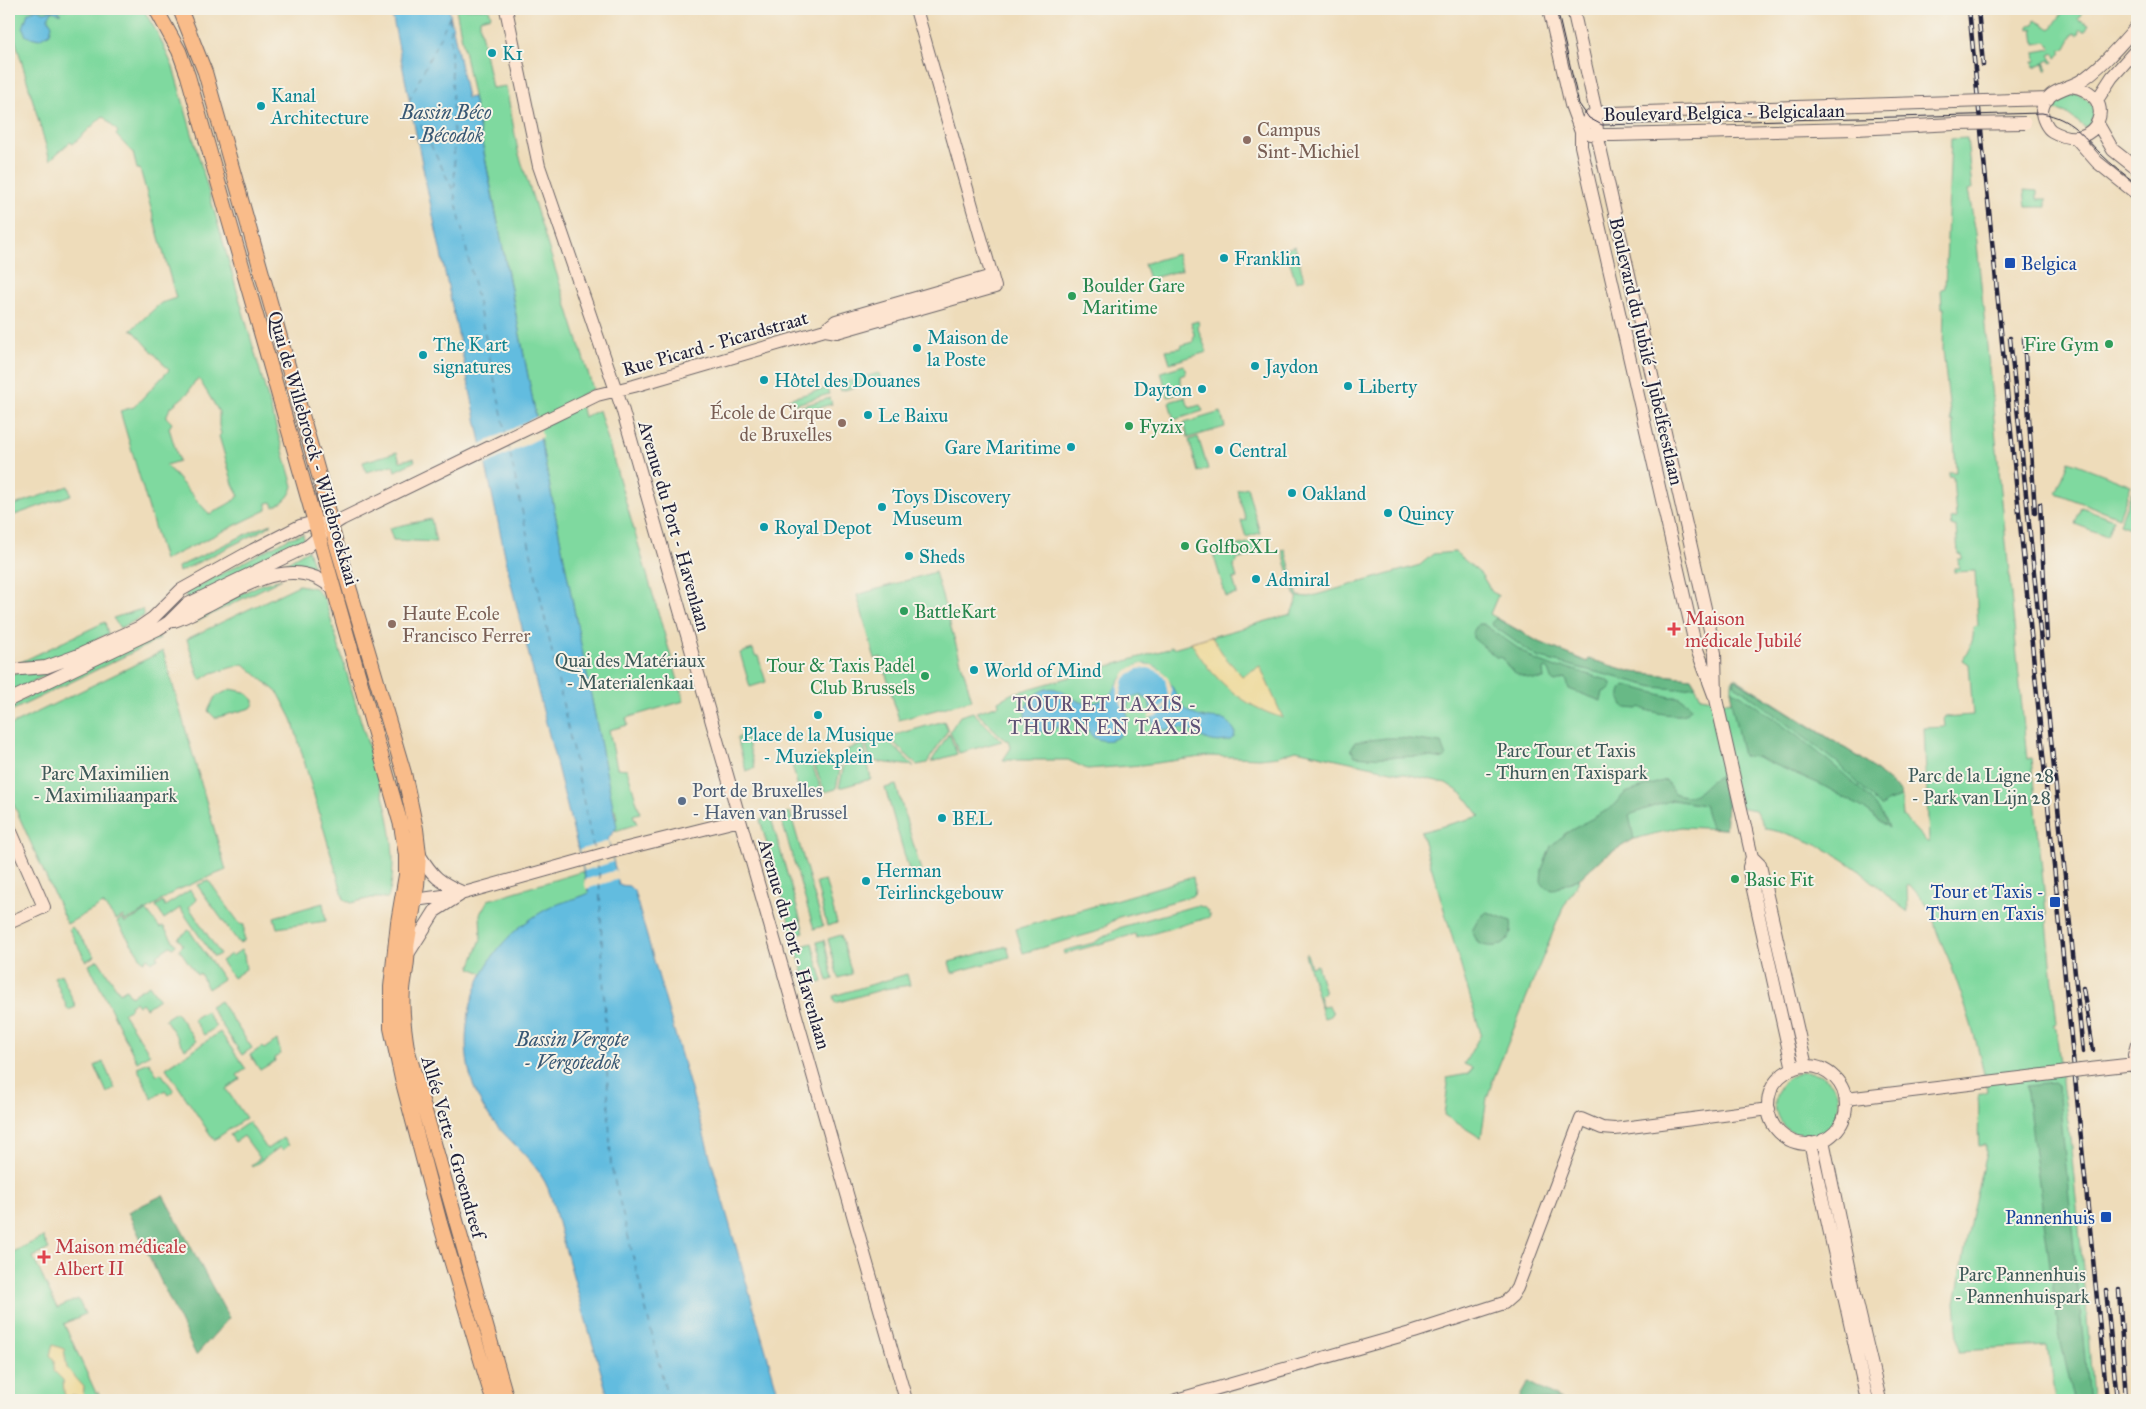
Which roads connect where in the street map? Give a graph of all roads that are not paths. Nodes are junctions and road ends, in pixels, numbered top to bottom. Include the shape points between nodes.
1 (156, 9) edge
2 (180, 9) edge
3 (506, 9) edge
4 (916, 9) edge
5 (1549, 9) edge
6 (1573, 9) edge
7 (2137, 26) edge
8 (2137, 49) edge
9 (205, 72) junction
10 (188, 76) junction
11 (2071, 86) junction
12 (2048, 99) junction
13 (2097, 100) junction
14 (1596, 112) junction
15 (2046, 123) junction
16 (2098, 124) junction
17 (1581, 132) junction
18 (1597, 134) junction
19 (2075, 137) junction
20 (2137, 169) edge
21 (2137, 194) edge
22 (616, 391) junction
23 (315, 522) junction
24 (331, 526) junction
25 (319, 538) junction
26 (334, 590) junction
27 (169, 622) junction
28 (9, 670) edge
29 (1716, 699) junction
30 (9, 700) edge
31 (740, 820) junction
32 (9, 826) edge
33 (419, 854) junction
34 (1752, 857) junction
35 (464, 893) junction
36 (408, 902) junction
37 (9, 923) edge
38 (408, 954) junction
39 (2137, 1044) edge
40 (1806, 1066) junction
41 (2136, 1067) edge
42 (1793, 1069) junction
43 (1846, 1099) junction
44 (1768, 1109) junction
45 (1823, 1140) junction
46 (1810, 1144) junction
47 (493, 1400) edge
48 (507, 1400) edge
49 (906, 1400) edge
50 (1178, 1400) edge
51 (1867, 1400) edge
52 (1880, 1400) edge

1 - 10 main road, Quai de Willebroeck - Willebroekkaai via 179,51
2 - 9 main road, Quai de Willebroeck - Willebroekkaai
3 - 22 street, Avenue du Port - Havenlaan via 539,166
4 - 22 street, Rue Picard - Picardstraat via 993,282 837,332 824,330
5 - 17 street, Boulevard du Jubilé - Jubelfeestlaan via 1571,106
6 - 14 street, Boulevard du Jubilé - Jubelfeestlaan
7 - 11 street via 2109,56
8 - 13 street
9 - 10 main road
9 - 24 main road, Quai de Willebroeck - Willebroekkaai
10 - 23 main road, Quai de Willebroeck - Willebroekkaai
11 - 12 street via 2061,88
11 - 13 street via 2086,90
12 - 14 street, Boulevard Belgica - Belgicalaan, bridge
12 - 15 street via 2042,113
13 - 16 street
14 - 17 street, Boulevard Belgica - Belgicalaan
14 - 18 street, Boulevard du Jubilé - Jubelfeestlaan
15 - 18 street, Boulevard Belgica - Belgicalaan, bridge
15 - 19 street via 2060,136
16 - 19 street via 2088,133
16 - 20 street via 2113,150
17 - 18 street, Boulevard Belgica - Belgicalaan
17 - 29 street, Boulevard du Jubilé - Jubelfeestlaan via 1581,146 1695,644
18 - 29 street, Boulevard du Jubilé - Jubelfeestlaan via 1709,622 1715,653
19 - 21 street via 2097,162
22 - 24 street, Rue Picard - Picardstraat via 581,402
22 - 31 street, Avenue du Port - Havenlaan
23 - 24 street
23 - 25 main road, Quai de Willebroeck - Willebroekkaai
23 - 28 street via 300,526 181,590 152,618 131,631 55,665
24 - 25 street, Rue Picard - Picardstraat
24 - 33 main road, Quai de Willebroeck - Willebroekkaai via 404,773
25 - 26 main road, Quai de Willebroeck - Willebroekkaai
25 - 27 street, Rue Picard - Picardstraat via 186,606
26 - 27 street via 325,580 309,575 275,574
26 - 36 main road, Quai de Willebroeck - Willebroekkaai via 401,825
27 - 30 street
29 - 34 street, Boulevard du Jubilé - Jubelfeestlaan
31 - 35 street
31 - 49 street, Avenue du Port - Havenlaan
32 - 37 street via 44,907
33 - 35 street via 431,874
33 - 36 main road, Quai de Willebroeck - Willebroekkaai
34 - 40 street via 1760,865
34 - 42 street via 1750,876
35 - 36 street
35 - 38 street via 435,911
36 - 38 main road, Allée Verte - Groendreef
36 - 47 main road, Allée Verte - Groendreef via 398,922 390,987 391,1028 440,1223
38 - 48 main road, Allée Verte - Groendreef via 402,992 407,1048
39 - 41 street via 2134,1055
40 - 42 street
40 - 43 street via 1830,1073 1840,1084
41 - 43 street, bridge via 2081,1070
42 - 44 street via 1780,1076 1773,1086
43 - 45 street via 1846,1111 1840,1125
44 - 46 street via 1774,1125 1785,1137
44 - 50 street via 1615,1129 1602,1128 1581,1119 1517,1288 1504,1303
45 - 46 street
45 - 52 street
46 - 51 street

